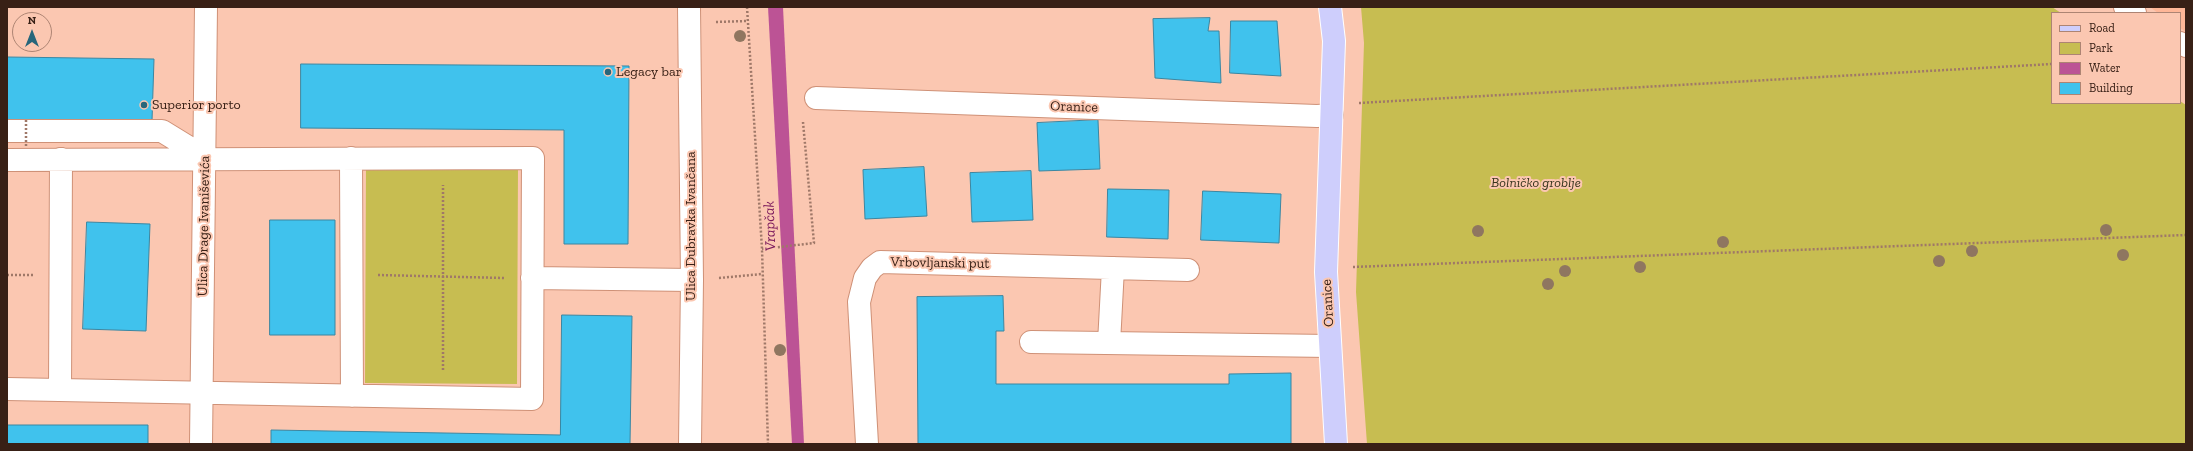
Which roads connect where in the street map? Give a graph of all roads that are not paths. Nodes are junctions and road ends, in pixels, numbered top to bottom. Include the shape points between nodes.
1 (206, 7) edge
2 (689, 7) edge
3 (1330, 7) edge
4 (816, 98) road end
5 (1332, 115) junction
6 (7, 131) edge
7 (206, 158) junction
8 (351, 158) junction
9 (61, 159) junction
10 (7, 160) edge
11 (1113, 268) junction
12 (1188, 270) dead end
13 (532, 278) junction
14 (692, 280) junction
15 (1031, 342) dead end
16 (1109, 343) junction
17 (1330, 346) junction
18 (7, 389) edge
19 (60, 390) junction
20 (202, 393) junction
21 (352, 396) junction
22 (201, 444) edge
23 (690, 444) edge
24 (867, 444) edge
25 (1336, 444) edge

1 - 7 street, Ulica Drage Ivaniševića
2 - 14 street, Ulica Dubravka Ivančana
3 - 5 main road, Oranice via 1334,41
4 - 5 street, Oranice
5 - 17 main road, Oranice via 1326,229
6 - 7 street via 162,131
7 - 8 street
7 - 9 street
7 - 20 street, Ulica Drage Ivaniševića
8 - 13 street via 533,158
8 - 21 street
9 - 10 street
9 - 19 street
11 - 12 street, Vrbovljanski put
11 - 16 street
11 - 24 street, Vrbovljanski put via 880,262 865,278 859,302
13 - 14 street
13 - 21 street via 532,399
14 - 23 street, Ulica Dubravka Ivančana
15 - 16 street
16 - 17 street
17 - 25 main road, Oranice
18 - 19 street
19 - 20 street
20 - 21 street
20 - 22 street, Ulica Drage Ivaniševića

